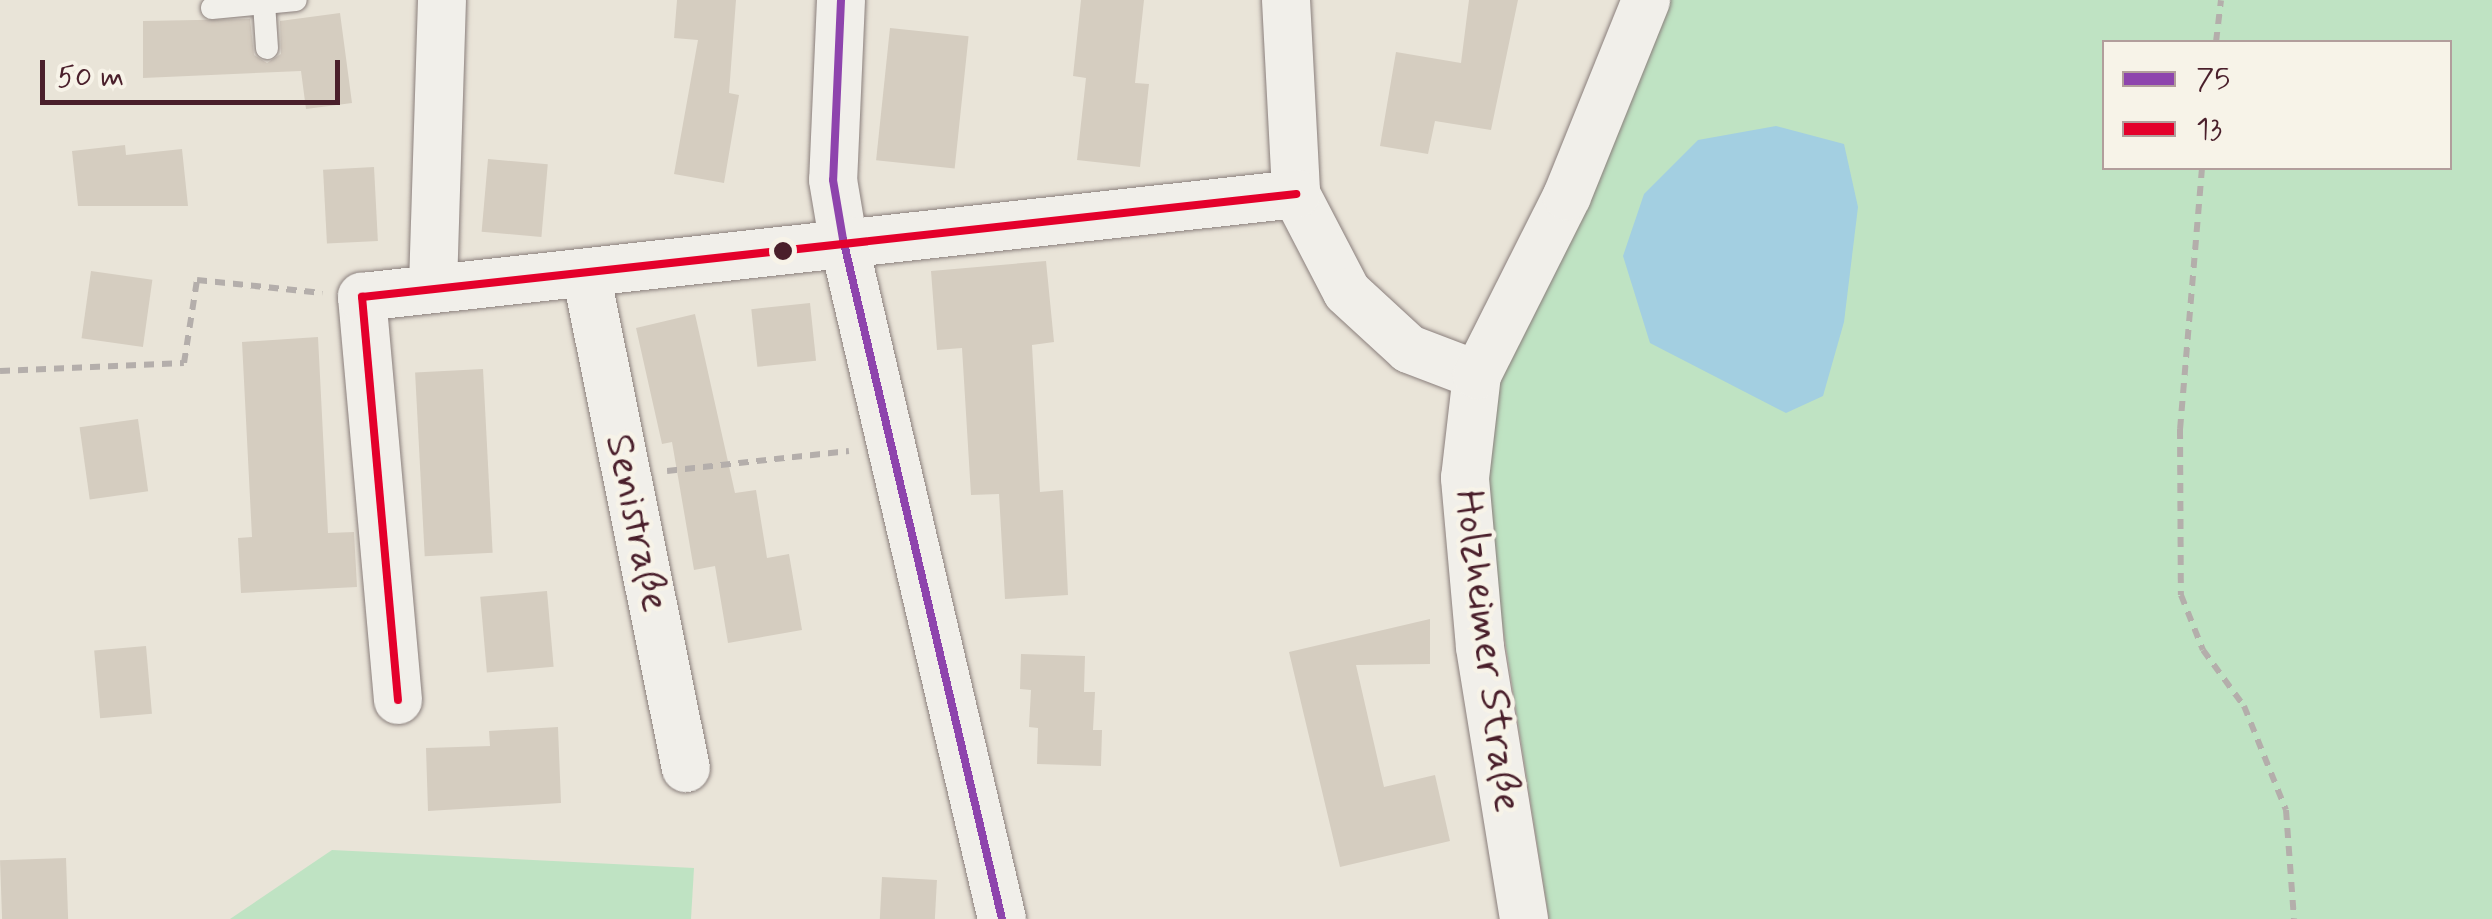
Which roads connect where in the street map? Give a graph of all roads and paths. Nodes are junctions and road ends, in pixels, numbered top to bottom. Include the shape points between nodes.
1 (296, 0) edge
2 (442, 0) edge
3 (841, 0) edge
4 (1286, 0) edge
5 (1646, 0) edge
6 (2220, 0) edge
7 (264, 4) junction
8 (212, 8) dead end
9 (2216, 40) edge
10 (268, 48) dead end
11 (2202, 170) edge
12 (1296, 194) junction
13 (844, 239) junction
14 (587, 278) junction
15 (433, 286) junction
16 (362, 297) junction
17 (0, 372) edge
18 (1478, 375) junction
19 (896, 446) junction
20 (626, 476) junction
21 (398, 700) dead end
22 (686, 768) dead end
23 (1002, 919) edge
24 (1524, 919) edge
25 (2294, 919) edge

1 - 7 lane
2 - 15 street
3 - 13 street via 833,180
4 - 12 street
5 - 18 street, Holzheimer Straße via 1568,196
6 - 9 path
7 - 8 lane
7 - 10 lane
11 - 25 path via 2180,429 2181,595 2203,650 2244,706 2286,810
12 - 13 street
12 - 18 street via 1348,292 1409,349
13 - 14 street
13 - 19 street
14 - 15 street
14 - 20 street, Senistraße
15 - 16 street
16 - 17 path via 197,280 184,362
16 - 21 street
18 - 24 street, Holzheimer Straße via 1465,478 1480,647
19 - 20 path
19 - 23 street
20 - 22 street, Senistraße

